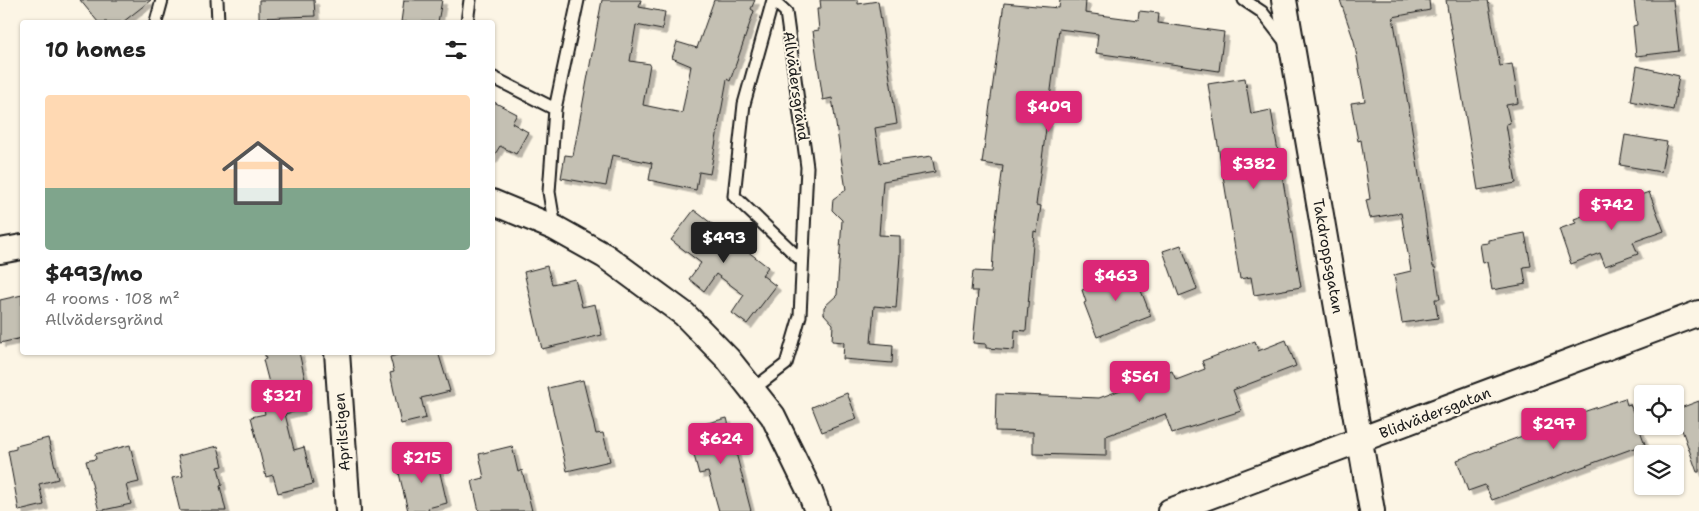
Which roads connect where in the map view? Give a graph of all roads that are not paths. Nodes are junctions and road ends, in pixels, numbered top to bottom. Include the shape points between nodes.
1 (162, 0) edge
2 (217, 0) edge
3 (470, 0) edge
4 (578, 0) edge
5 (1244, 0) edge
6 (1284, 0) edge
7 (157, 20) edge
8 (218, 20) edge
9 (467, 20) edge
10 (1294, 54) junction
11 (495, 79) edge
12 (555, 109) junction
13 (495, 203) edge
14 (555, 228) junction
15 (20, 247) edge
16 (0, 251) edge
17 (801, 260) junction
18 (1699, 313) edge
19 (337, 355) edge
20 (752, 390) junction
21 (1360, 442) junction
22 (348, 511) edge
23 (817, 511) edge
24 (1170, 511) edge
25 (1372, 511) edge

1 - 7 lane
2 - 8 lane
3 - 9 lane
4 - 12 lane
5 - 10 lane via 1262,12
6 - 10 street, Takdroppsgatan
10 - 21 street, Takdroppsgatan
11 - 12 lane
12 - 14 lane via 549,192
13 - 14 street
14 - 20 street via 605,256 684,314 728,359
15 - 16 street
17 - 17 lane, Allvädersgränd via 808,167 786,12 773,0 744,104 734,196
17 - 20 lane, Allvädersgränd via 800,316 786,364
18 - 21 street, Blidvädersgatan
19 - 22 street, Aprilstigen
20 - 23 street via 773,416
21 - 24 street, Blidvädersgatan
21 - 25 street, Takdroppsgatan

